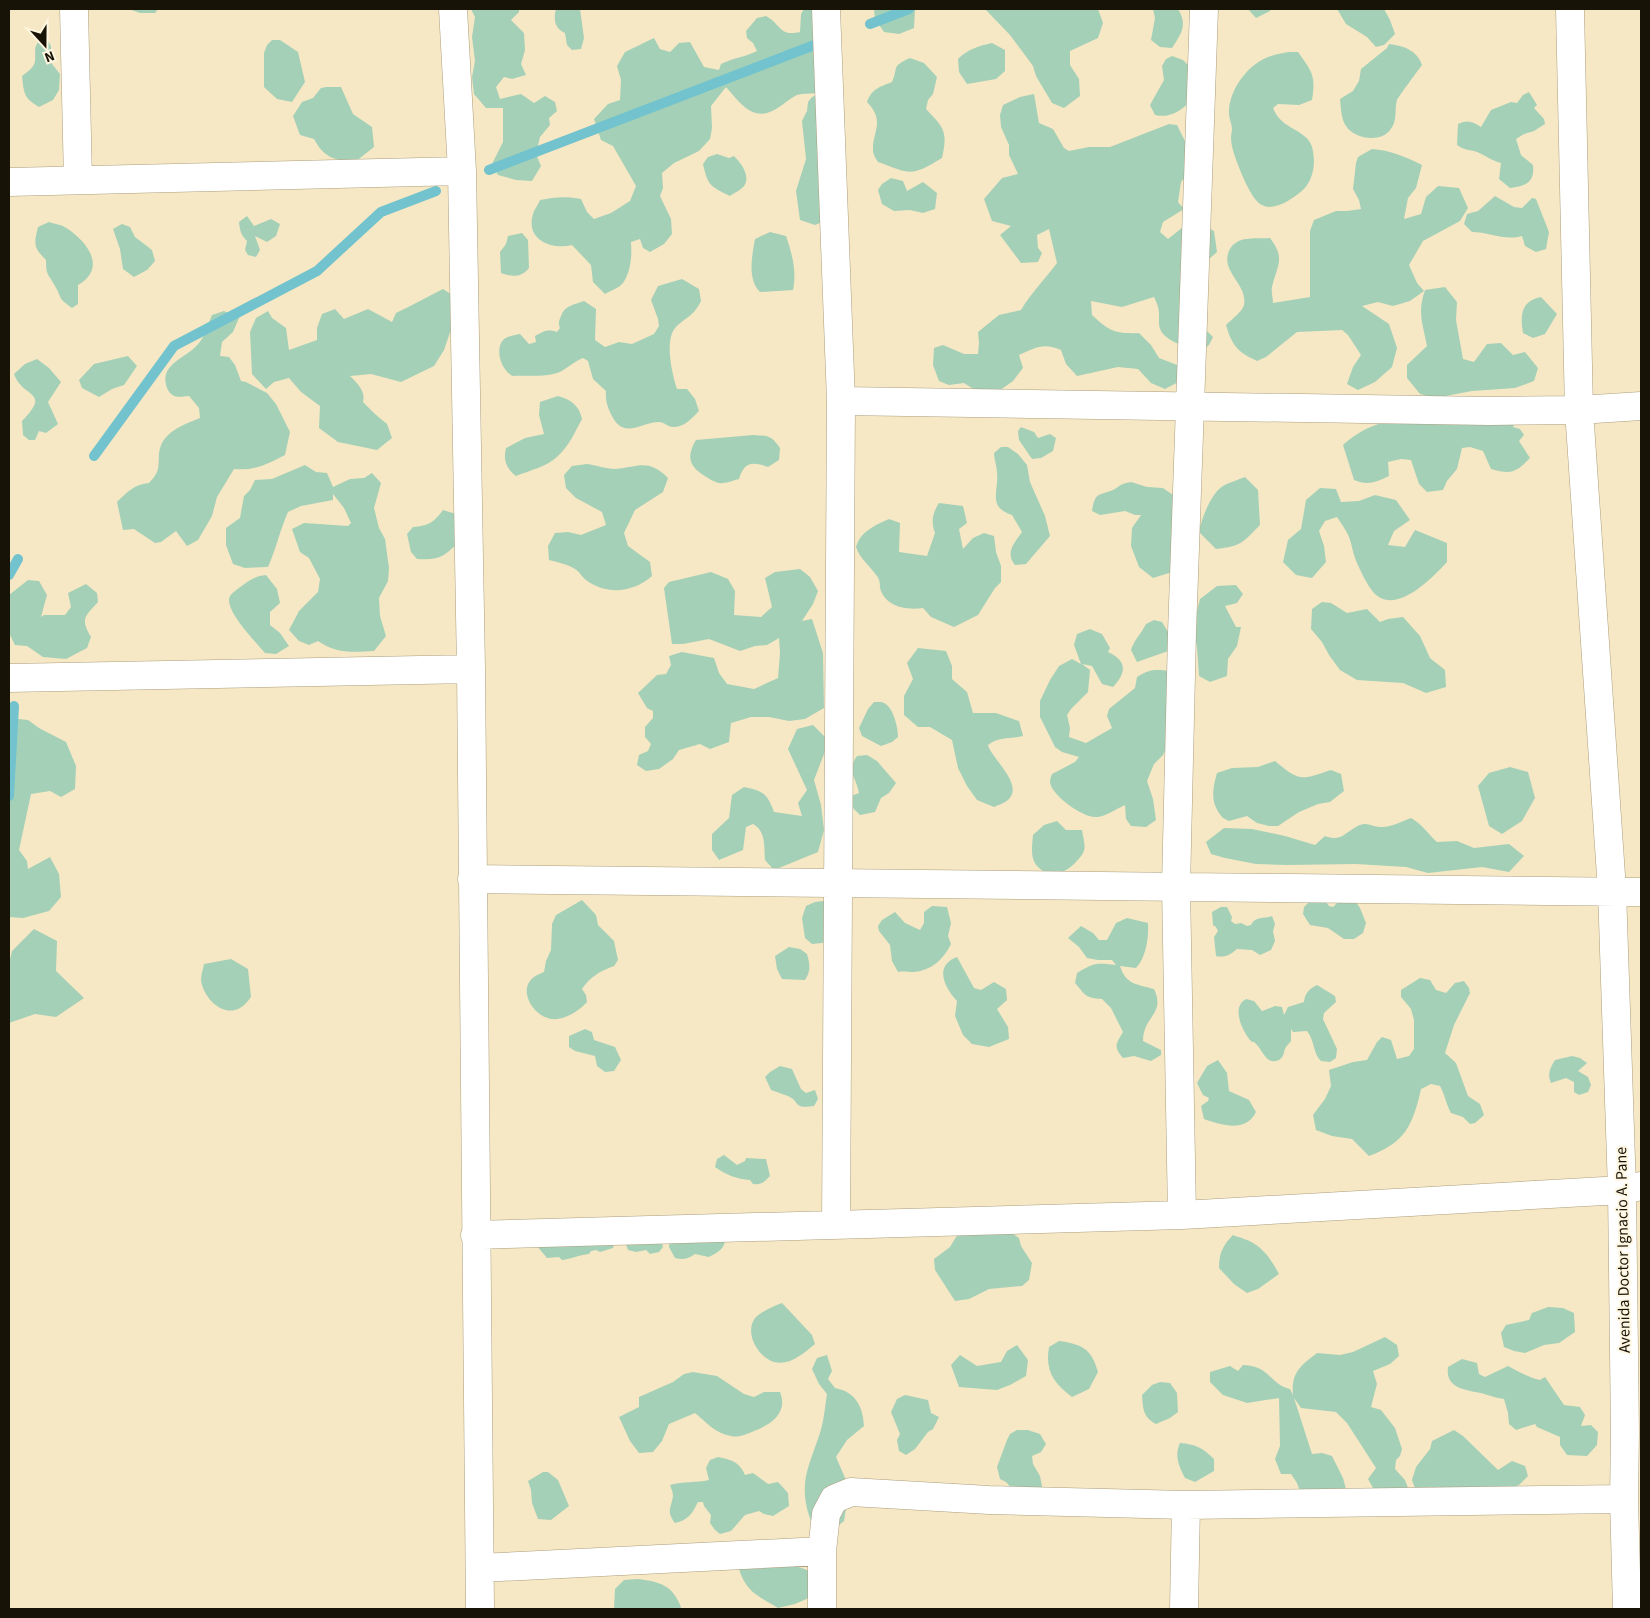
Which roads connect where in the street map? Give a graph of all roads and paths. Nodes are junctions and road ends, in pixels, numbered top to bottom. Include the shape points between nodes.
1 (74, 9) edge
2 (453, 9) edge
3 (826, 9) edge
4 (1204, 9) edge
5 (1570, 9) edge
6 (462, 171) junction
7 (78, 180) junction
8 (9, 182) edge
9 (841, 401) junction
10 (1190, 406) junction
11 (1641, 406) edge
12 (1579, 410) junction
13 (471, 669) junction
14 (9, 678) edge
15 (472, 879) junction
16 (838, 884) junction
17 (1176, 887) junction
18 (1612, 890) junction
19 (1641, 892) edge
20 (1631, 1188) edge
21 (1182, 1215) junction
22 (836, 1225) junction
23 (475, 1234) junction
24 (1633, 1433) edge
25 (1624, 1500) junction
26 (1186, 1505) junction
27 (822, 1551) junction
28 (480, 1568) junction
29 (480, 1609) edge
30 (822, 1609) edge
31 (1184, 1609) edge
32 (1627, 1609) edge

1 - 7 street
2 - 6 street
3 - 9 street
4 - 10 street
5 - 12 street, Avenida Doctor Ignacio A. Pane
6 - 7 street
6 - 13 street
7 - 8 street
9 - 10 street
9 - 16 street
10 - 12 street
10 - 17 street
11 - 12 street
12 - 18 street, Avenida Doctor Ignacio A. Pane
13 - 14 street
13 - 15 street
15 - 16 street
15 - 23 street
16 - 17 street
16 - 22 street
17 - 18 street
17 - 21 street
18 - 19 street
18 - 20 street, Avenida Doctor Ignacio A. Pane
20 - 21 street
20 - 24 street, Avenida Doctor Ignacio A. Pane
21 - 22 street
22 - 23 street
23 - 28 street
24 - 25 street, Avenida Doctor Ignacio A. Pane
25 - 26 street
25 - 32 street, Avenida Doctor Ignacio A. Pane
26 - 27 street via 989,1500 851,1492 834,1499 826,1514
26 - 31 street
27 - 28 street
27 - 30 street
28 - 29 street

